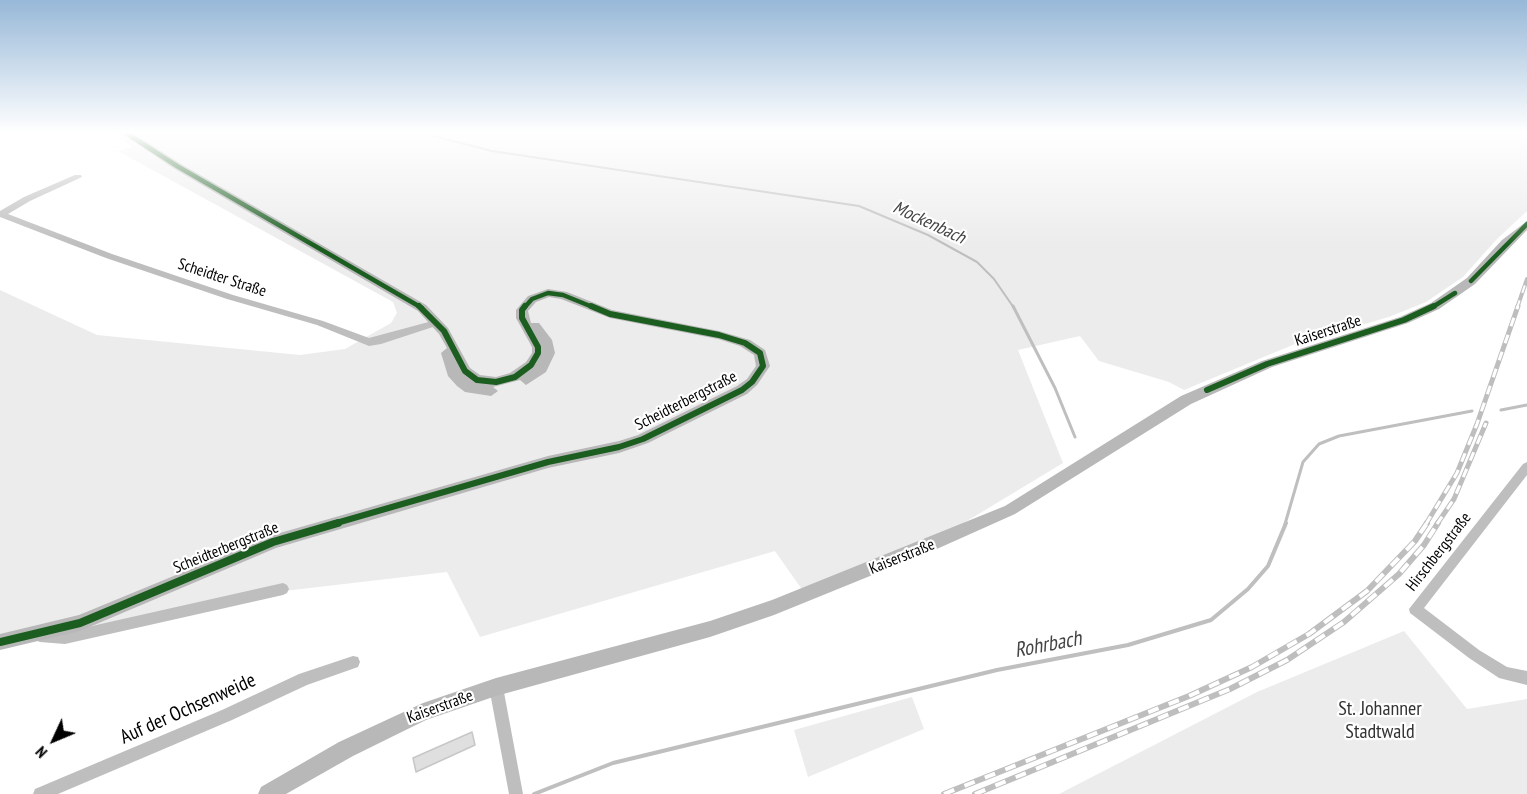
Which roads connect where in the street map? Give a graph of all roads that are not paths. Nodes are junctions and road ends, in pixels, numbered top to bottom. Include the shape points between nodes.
1 (184, 170) edge
2 (78, 177) dead end
3 (1, 214) edge
4 (1527, 224) edge
5 (436, 323) junction
6 (1527, 467) edge
7 (284, 589) dead end
8 (25, 636) junction
9 (0, 642) edge
10 (353, 662) dead end
11 (1527, 678) edge
12 (496, 687) junction
13 (516, 792) edge
14 (40, 794) edge
15 (268, 794) edge

1 - 5 street, Scheidterbergstraße via 404,296
2 - 3 street, Scheidter Straße
3 - 5 street, Scheidter Straße via 109,256 320,323 356,339 381,340
4 - 12 street, Kaiserstraße via 1471,281 1435,306 1396,323 1267,364 1180,403 1029,500 941,541 710,629
5 - 8 street, Scheidterbergstraße via 455,376 470,388 495,391 520,384 541,369 549,353 546,340 522,310 527,302 548,293 610,314 745,343 760,353 763,366 742,390 643,439 548,462 273,542 80,623
6 - 11 street, Hirschbergstraße via 1415,609 1504,673
7 - 8 street, Scheidterbergstraße via 65,638
8 - 9 street, Scheidterbergstraße
10 - 14 street, Auf der Ochsenweide via 304,678
12 - 13 street
12 - 15 street, Kaiserstraße via 381,731

